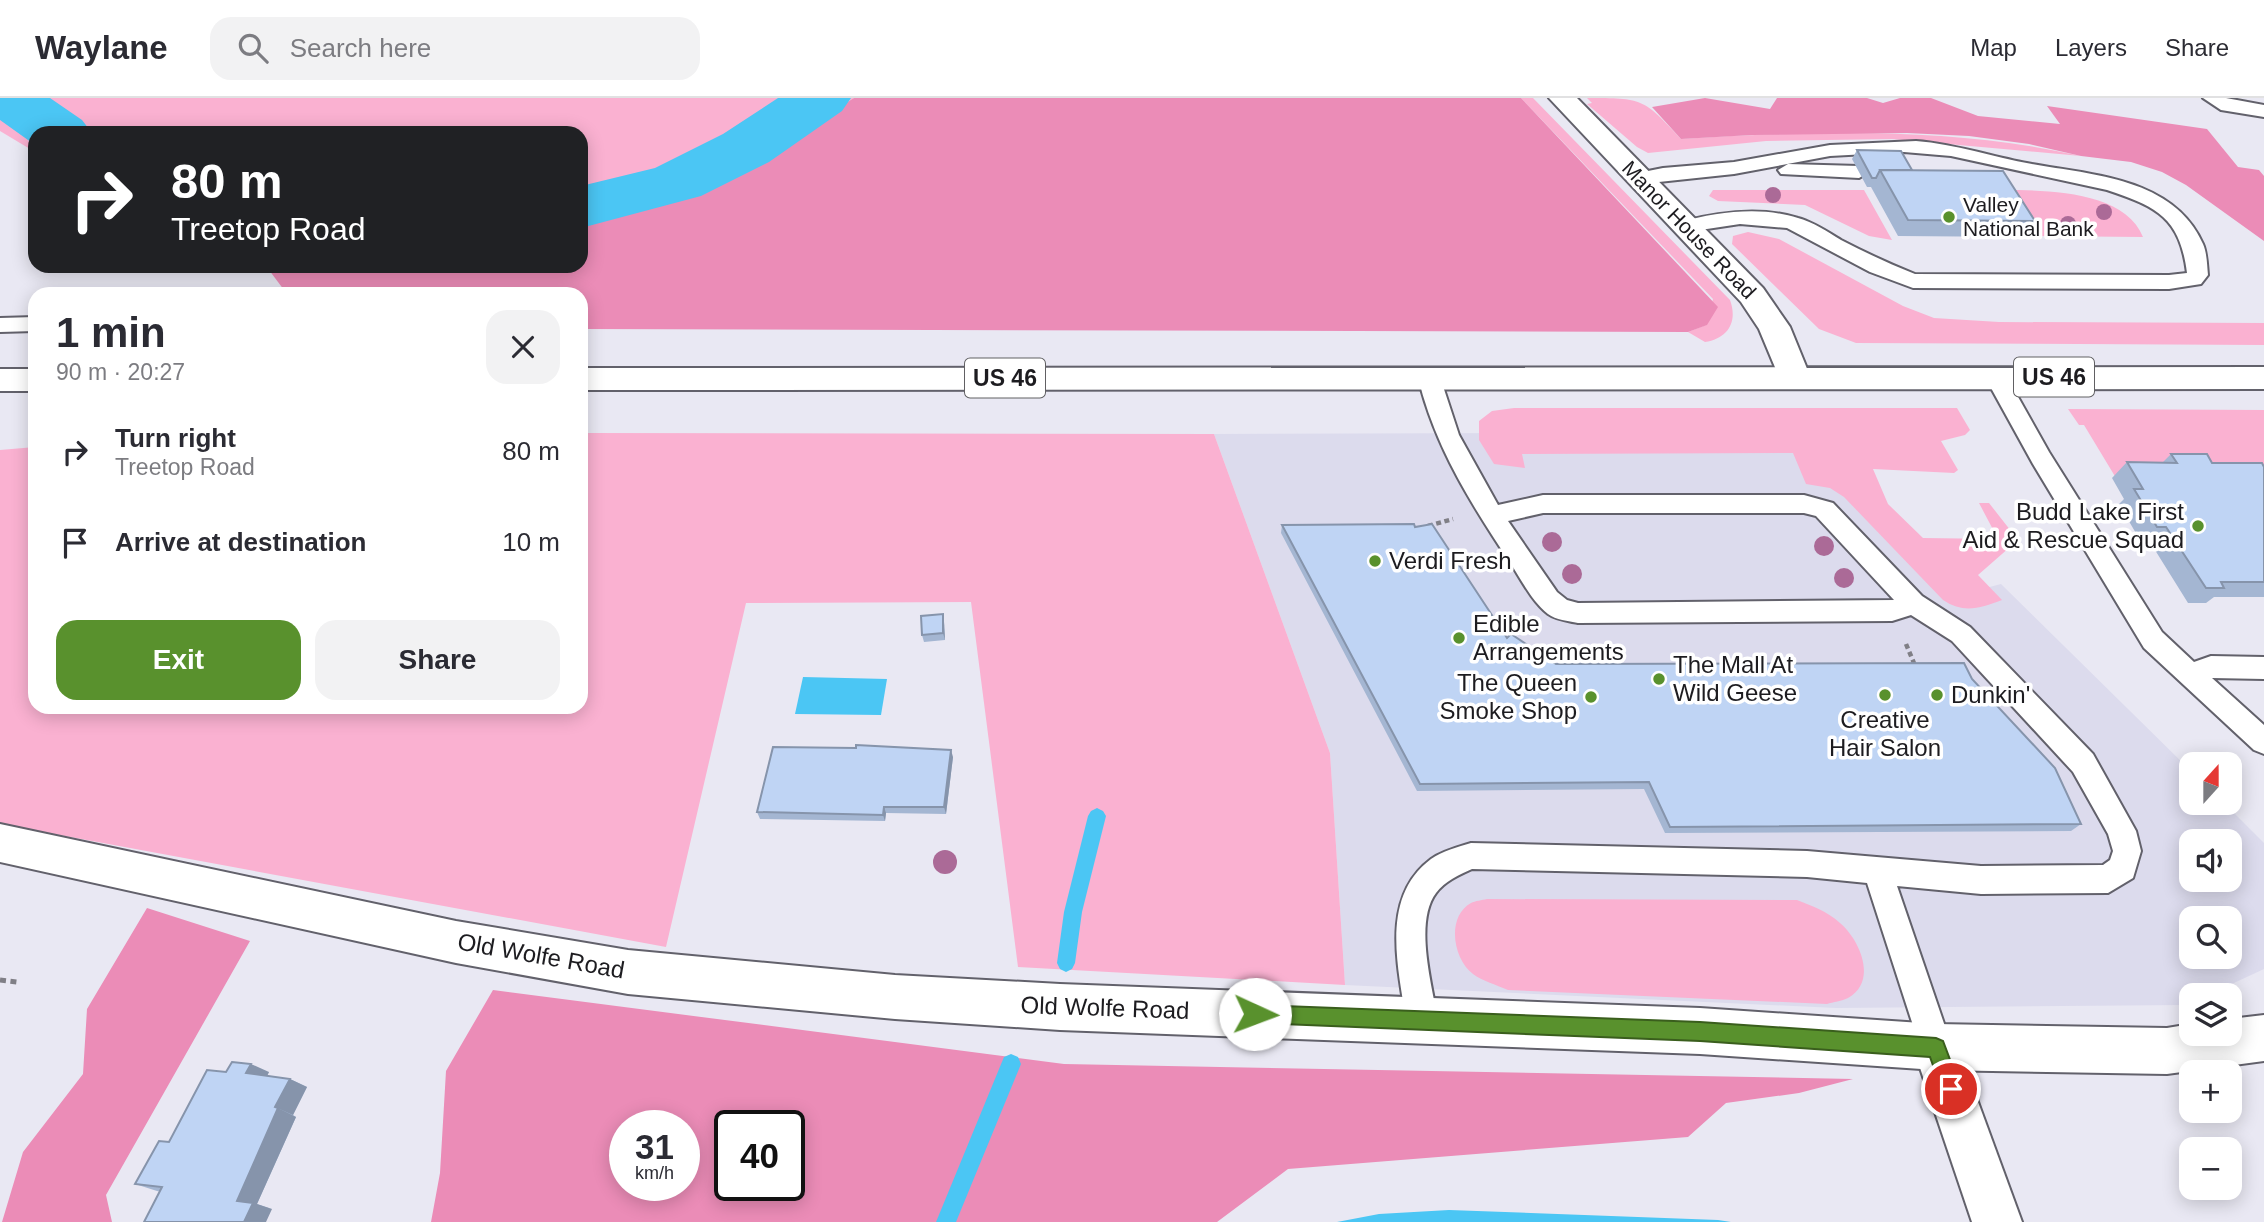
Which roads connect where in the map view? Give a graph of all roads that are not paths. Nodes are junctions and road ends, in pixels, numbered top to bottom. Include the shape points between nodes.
1 (1562, 98) edge
2 (2212, 98) edge
3 (2264, 111) edge
4 (1732, 169) junction
5 (2034, 170) junction
6 (1860, 172) edge
7 (1956, 172) edge
8 (1640, 178) junction
9 (1687, 226) junction
10 (28, 324) edge
11 (0, 325) edge
12 (1794, 376) junction
13 (1429, 377) junction
14 (1996, 377) junction
15 (2264, 378) edge
16 (588, 379) edge
17 (0, 380) edge
18 (28, 380) edge
19 (1492, 516) junction
20 (1913, 603) junction
21 (2264, 668) edge
22 (2191, 674) junction
23 (2264, 742) edge
24 (0, 843) edge
25 (1877, 870) junction
26 (1422, 1020) junction
27 (2264, 1038) edge
28 (1936, 1047) junction
29 (1997, 1222) edge

1 - 8 street, Manor House Road
2 - 3 lane via 2227,106
4 - 5 lane via 1843,149 1939,149
4 - 6 lane
4 - 8 lane
5 - 7 lane
5 - 9 lane via 2121,186 2164,206 2189,235 2198,275 2169,282 1913,281 1781,219 1756,215
8 - 9 street, Manor House Road
9 - 12 street, Manor House Road via 1764,310
10 - 11 lane
12 - 13 street, US 46
12 - 14 street, US 46
13 - 16 street, US 46
13 - 19 lane via 1441,428
14 - 15 street, US 46
14 - 22 lane via 2153,640
17 - 18 street
19 - 20 lane via 1543,505 1809,504 1838,521
19 - 20 lane via 1548,599 1569,612 1892,611
20 - 25 lane via 1961,634 2083,764 2122,831 2127,859 2108,879 2092,880 1981,880
21 - 22 lane via 2211,667
22 - 23 lane
24 - 26 street, Old Wolfe Road via 456,942 628,972 936,999
25 - 26 lane via 1493,855 1454,861 1427,879 1410,919
25 - 28 lane
26 - 28 street, Old Wolfe Road
27 - 28 street, Old Wolfe Road via 2167,1051
28 - 29 street

